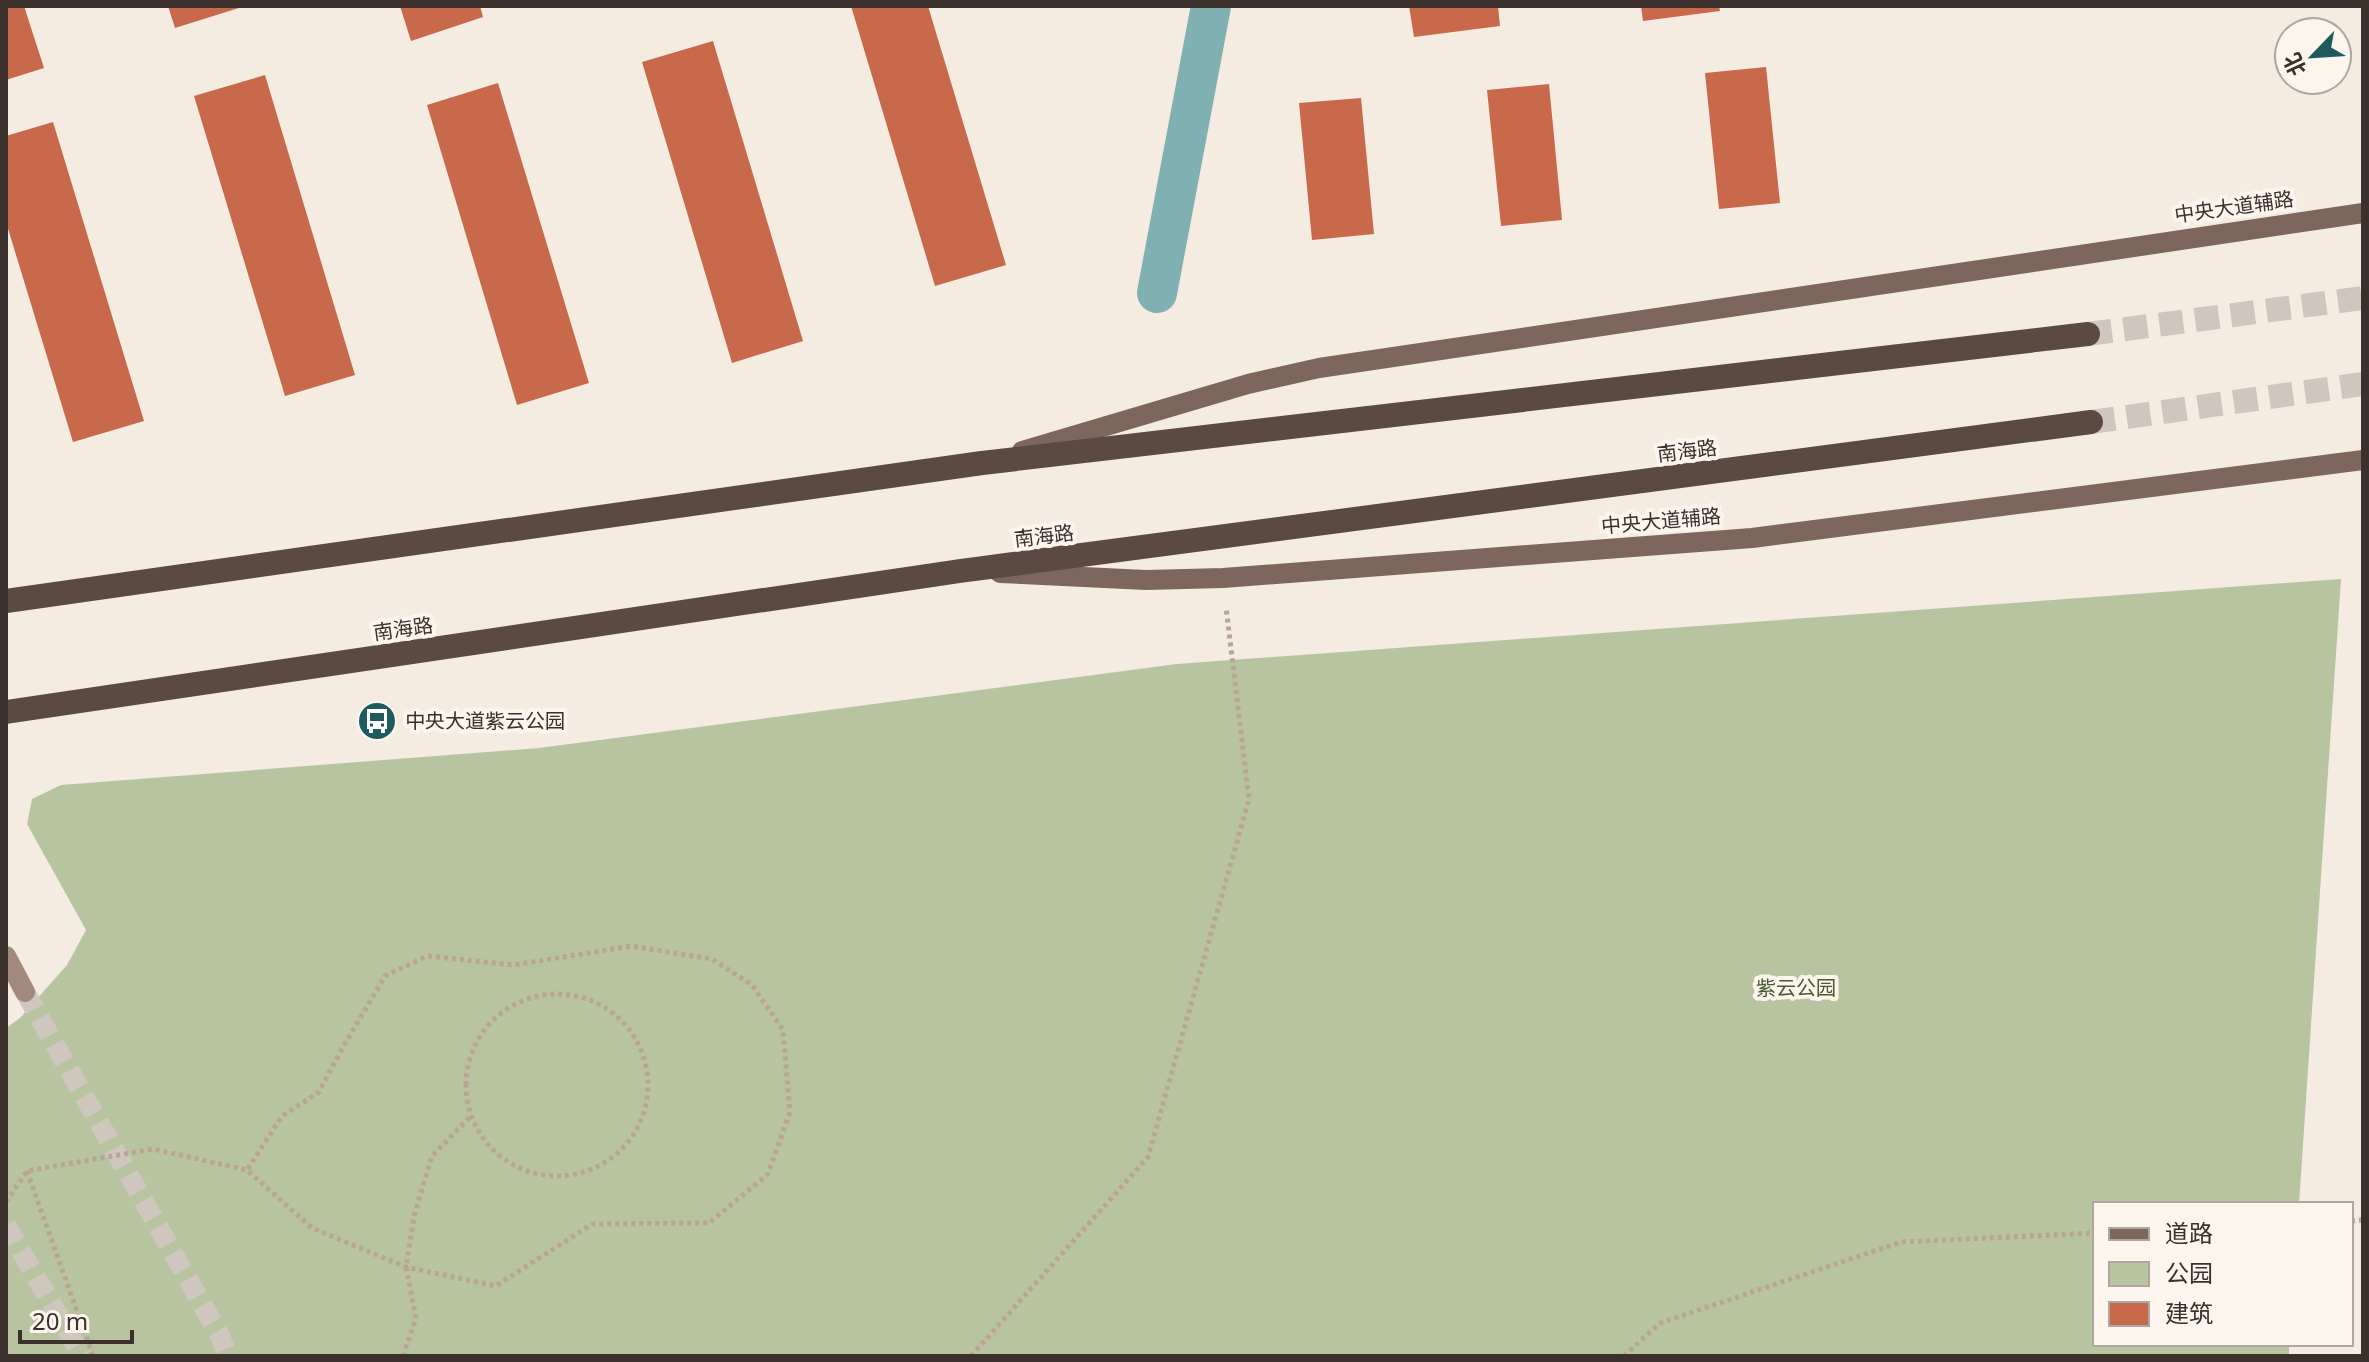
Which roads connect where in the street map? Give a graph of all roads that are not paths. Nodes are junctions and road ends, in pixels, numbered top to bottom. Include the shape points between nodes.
1 (2363, 213) edge
2 (2088, 334) tunnel mouth
3 (2091, 422) tunnel mouth
4 (2363, 460) edge
5 (982, 463) junction
6 (960, 571) junction
7 (6, 601) edge
8 (6, 712) edge
9 (6, 956) edge
10 (25, 992) tunnel mouth

1 - 5 main road, 中央大道辅路 via 1319,368
2 - 5 highway
3 - 6 highway, 南海路
4 - 6 main road, 中央大道辅路 via 1752,538 1223,578 1146,580
5 - 7 highway
6 - 8 highway, 南海路
9 - 10 street

